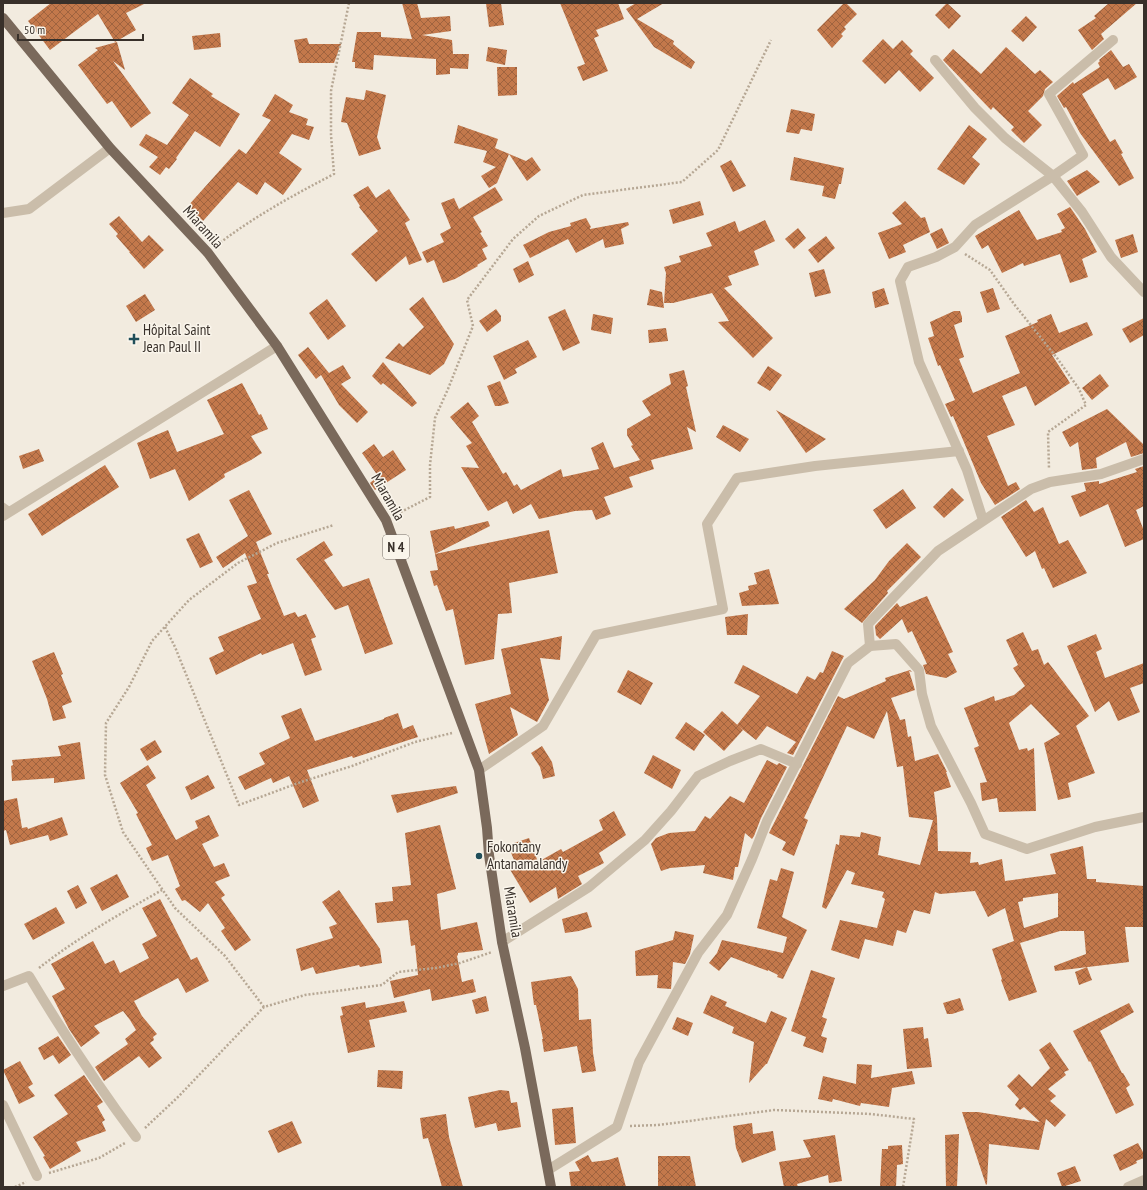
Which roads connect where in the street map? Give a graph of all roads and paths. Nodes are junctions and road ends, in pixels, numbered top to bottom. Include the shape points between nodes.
1 (349, 3) edge
2 (3, 18) edge
3 (770, 40) dead end
4 (1113, 40) dead end
5 (934, 60) dead end
6 (110, 148) junction
7 (1053, 176) junction
8 (3, 213) edge
9 (955, 247) junction
10 (208, 253) junction
11 (1144, 292) edge
12 (277, 346) junction
13 (959, 451) junction
14 (1144, 459) edge
15 (1050, 482) junction
16 (5, 511) edge
17 (386, 520) junction
18 (982, 520) junction
19 (334, 524) dead end
20 (165, 627) junction
21 (870, 646) junction
22 (464, 730) junction
23 (797, 764) junction
24 (479, 770) junction
25 (1144, 817) edge
26 (162, 890) junction
27 (503, 945) junction
28 (29, 976) junction
29 (3, 986) edge
30 (264, 1007) junction
31 (3, 1105) edge
32 (617, 1127) junction
33 (136, 1137) junction
34 (548, 1170) junction
35 (37, 1176) junction
36 (1144, 1180) edge
37 (15, 1187) edge
38 (551, 1187) edge
39 (903, 1187) edge
40 (1128, 1187) edge

1 - 10 path via 331,91 334,174 243,225
2 - 6 main road, Miaramila / N 4
3 - 17 path via 718,150 682,182 584,195 539,216 513,239 467,300 473,326 435,418 430,465 430,497
4 - 7 street via 1049,94 1083,155
5 - 7 street via 974,108 1005,138
6 - 8 street via 29,209
6 - 10 main road, Miaramila / N 4
7 - 9 street via 975,225
7 - 11 street via 1082,212 1111,257
9 - 13 street via 908,267 900,281 919,362
9 - 15 path via 990,270 1057,358 1079,389 1086,405 1048,432
10 - 12 main road, Miaramila / N 4
12 - 16 street
12 - 17 main road, Miaramila / N 4
13 - 18 street
13 - 24 street via 815,466 737,478 707,524 723,609 596,635 543,726
14 - 15 street via 1101,474
15 - 18 street via 1031,489
17 - 22 main road, Miaramila / N 4
18 - 21 street via 938,551 868,624
19 - 20 path via 277,543 238,563 189,600
20 - 22 path via 239,805 415,742
20 - 26 path via 152,641 129,687 106,723 105,775 123,832
21 - 23 street via 848,663
21 - 25 street via 896,644 919,670 922,694 931,726 984,834 1027,849 1095,827
22 - 24 main road, Miaramila / N 4
23 - 27 street via 761,749 698,776 645,840 589,887
23 - 32 street via 767,821 727,915 698,954 639,1062
24 - 27 main road, Miaramila / N 4
26 - 28 path via 71,944
26 - 30 path via 175,908 225,956
27 - 30 path via 454,964 398,972 382,985 305,995
27 - 34 main road, Miaramila / N 4
28 - 29 street
28 - 33 street via 60,1028
30 - 33 path
31 - 35 street
32 - 34 street
32 - 39 path via 658,1125 774,1110 871,1114 914,1119
33 - 35 path via 99,1158
34 - 38 main road, Miaramila / N 4
35 - 37 path
36 - 40 street

